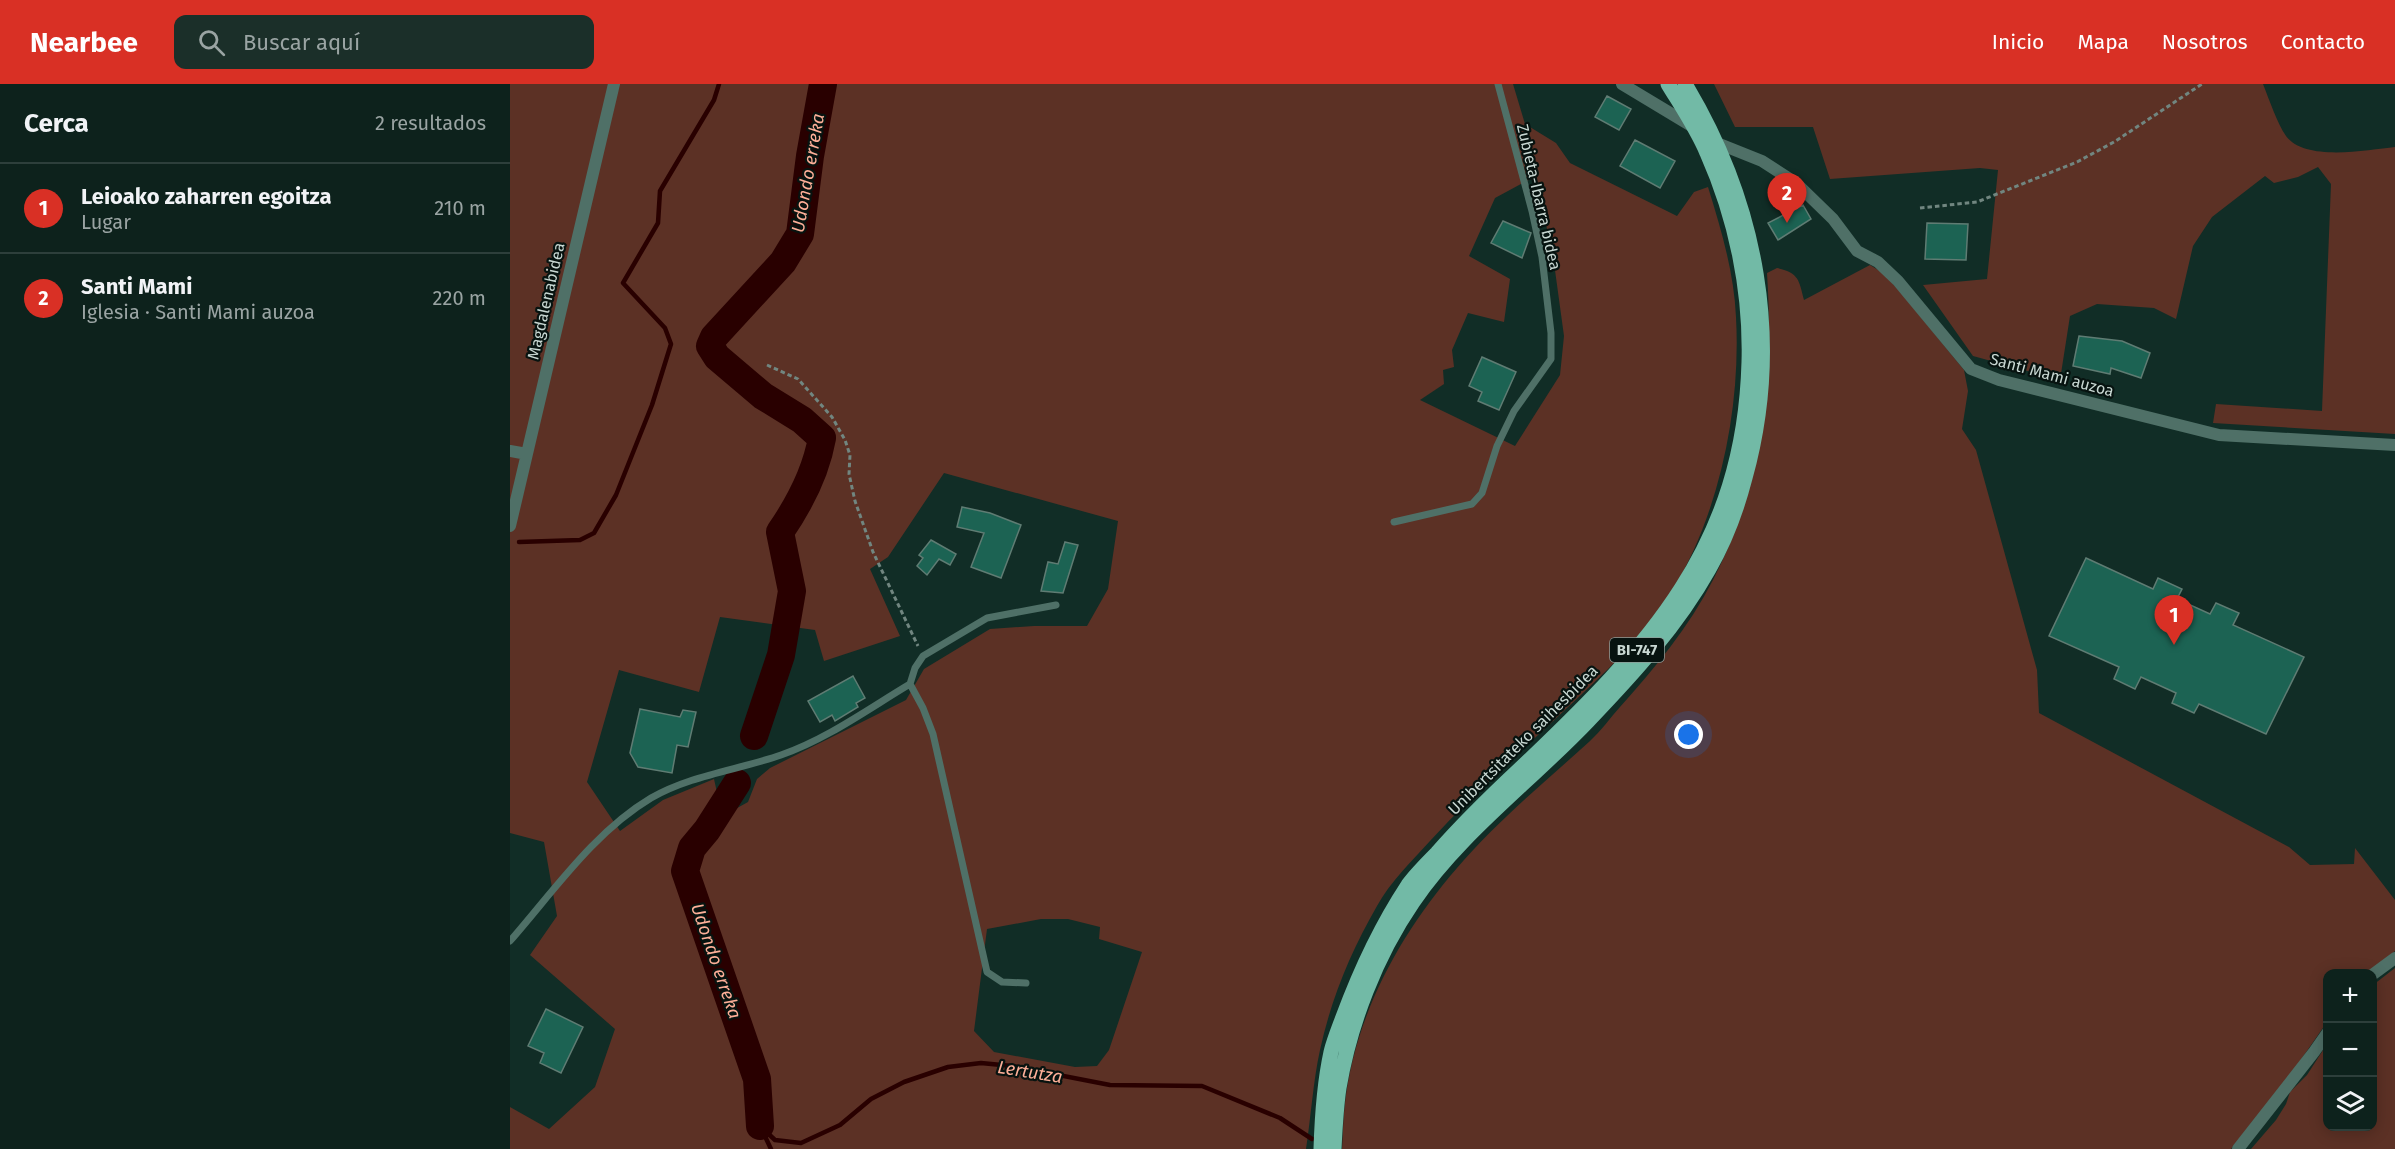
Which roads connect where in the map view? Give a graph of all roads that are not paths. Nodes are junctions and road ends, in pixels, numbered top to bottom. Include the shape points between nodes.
1 (614, 84) edge
2 (1498, 84) edge
3 (1622, 84) edge
4 (1668, 84) edge
5 (1685, 84) edge
6 (1695, 128) junction
7 (1717, 143) junction
8 (2395, 445) edge
9 (510, 451) edge
10 (527, 454) junction
11 (1394, 522) dead end
12 (510, 526) edge
13 (1056, 605) dead end
14 (909, 684) junction
15 (510, 941) edge
16 (2395, 958) edge
17 (2377, 972) edge
18 (1026, 983) dead end
19 (2323, 1038) edge
20 (1321, 1149) edge
21 (1334, 1149) edge
22 (2238, 1149) edge

1 - 10 street, Magdalenabidea
2 - 11 lane, Zubieta-Ibarra bidea via 1542,257 1551,359 1514,411 1497,446 1482,493 1472,504
3 - 6 street
4 - 6 main road, Unibertsitateko saihesbidea / BI-747
5 - 7 main road, Unibertsitateko saihesbidea / BI-747
6 - 20 main road, Unibertsitateko saihesbidea / BI-747 via 1708,154 1738,245 1750,337 1745,421 1724,504 1675,601 1644,641 1593,699 1451,836 1410,883 1366,961 1332,1049 1322,1112
7 - 8 street, Santi Mami auzoa via 1762,161 1796,183 1833,219 1857,251 1878,261 1898,281 1971,369 1999,380 2219,435
7 - 21 main road, Unibertsitateko saihesbidea / BI-747 via 1752,246 1764,348 1753,451 1736,506 1709,569 1669,631 1585,724 1461,844 1413,902 1382,956 1347,1050
9 - 10 street
10 - 12 street, Magdalenabidea
13 - 14 lane via 987,618 923,656
14 - 15 lane via 782,755 720,771 652,798 596,843
14 - 18 lane via 933,734 987,972 1002,982
16 - 17 street
19 - 22 street

